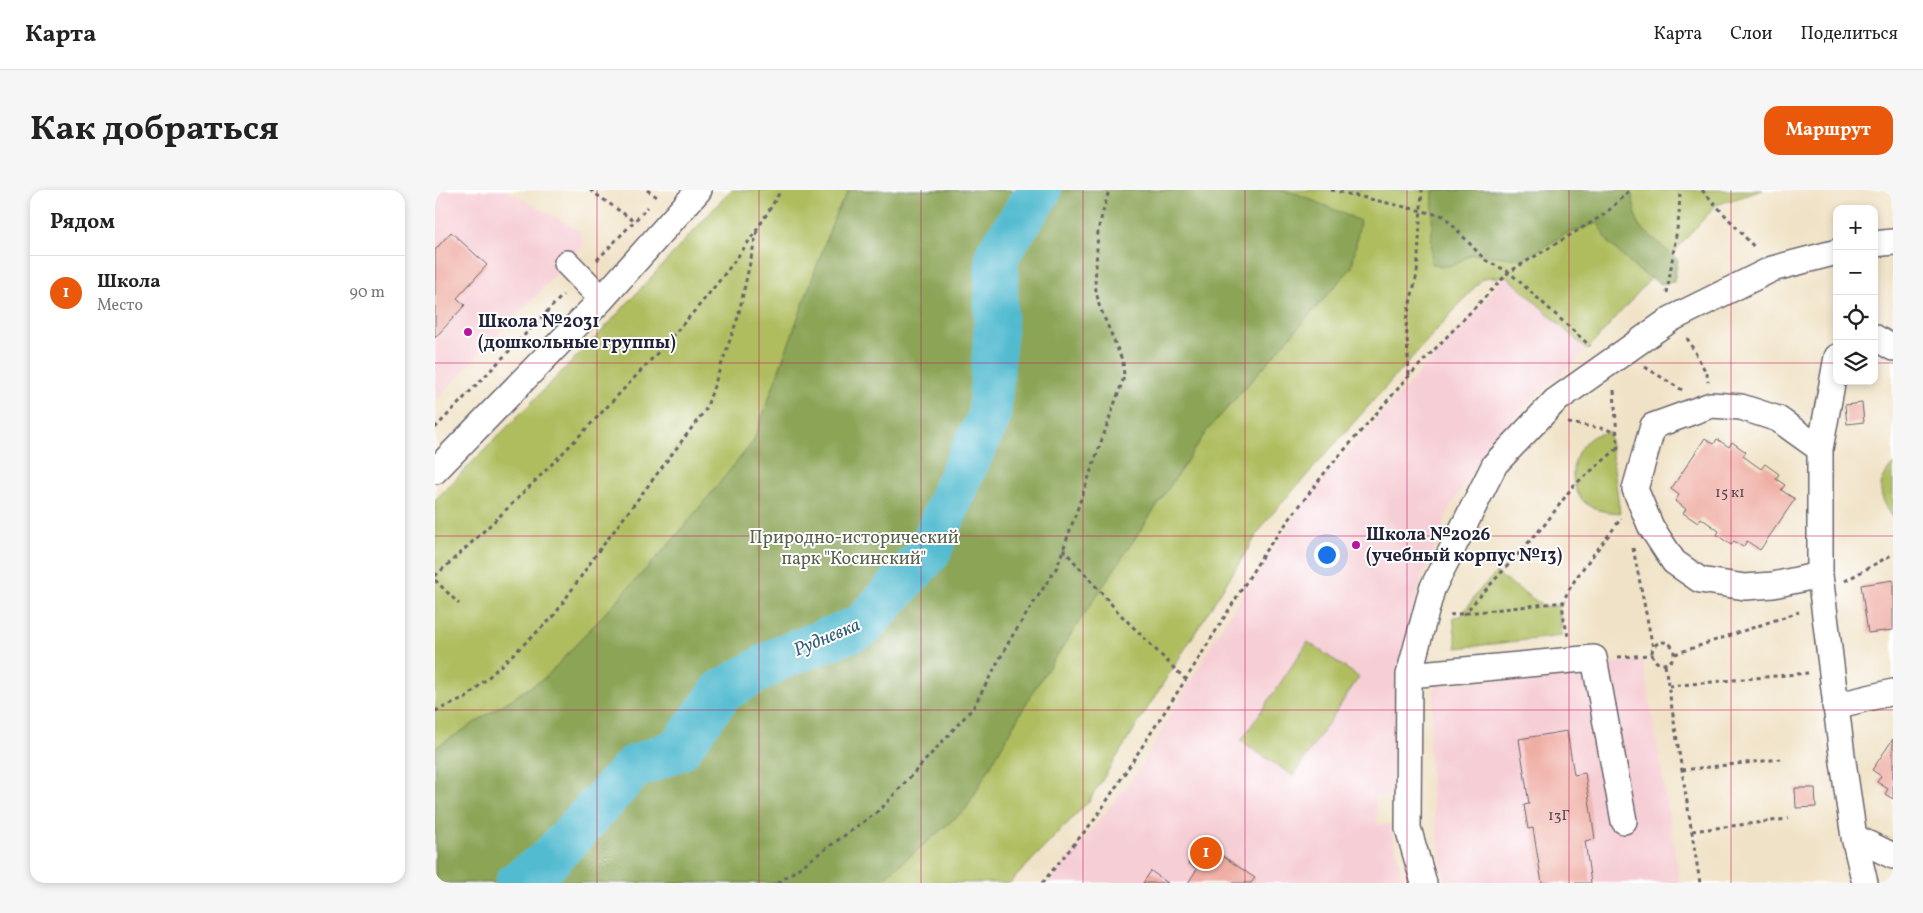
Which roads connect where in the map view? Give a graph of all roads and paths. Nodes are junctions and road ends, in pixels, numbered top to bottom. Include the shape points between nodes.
1 (590, 190) edge
2 (647, 190) edge
3 (664, 190) edge
4 (699, 190) edge
5 (781, 190) edge
6 (1109, 190) edge
7 (1331, 190) edge
8 (1422, 190) edge
9 (1630, 190) edge
10 (1680, 190) edge
11 (1702, 190) edge
12 (657, 197) junction
13 (1421, 209) junction
14 (634, 221) junction
15 (757, 231) junction
16 (1893, 242) edge
17 (1878, 244) edge
18 (1833, 253) edge
19 (1772, 269) junction
20 (574, 270) junction
21 (1509, 272) junction
22 (602, 298) junction
23 (1673, 319) junction
24 (1878, 339) edge
25 (1893, 348) edge
26 (1616, 358) junction
27 (1409, 376) junction
28 (1833, 377) edge
29 (1709, 405) junction
30 (1536, 420) junction
31 (435, 428) edge
32 (1616, 433) dead end
33 (1617, 449) dead end
34 (1819, 449) junction
35 (435, 471) edge
36 (1625, 512) dead end
37 (1063, 548) junction
38 (1820, 575) junction
39 (435, 578) edge
40 (1564, 602) junction
41 (459, 604) dead end
42 (1652, 655) junction
43 (1641, 656) dead end
44 (1573, 660) junction
45 (1665, 665) junction
46 (1831, 671) junction
47 (1409, 675) junction
48 (1185, 680) junction
49 (1669, 686) junction
50 (1893, 692) edge
51 (1835, 706) junction
52 (435, 711) edge
53 (1781, 760) dead end
54 (1682, 770) junction
55 (1788, 819) dead end
56 (1624, 821) dead end
57 (1692, 831) junction
58 (1854, 837) junction
59 (1893, 856) edge
60 (778, 883) edge
61 (1042, 883) edge
62 (1425, 883) edge
63 (1700, 883) edge
64 (1865, 883) edge

1 - 14 path
2 - 12 path
3 - 12 path
4 - 22 street
5 - 15 path
6 - 37 path via 1098,230 1095,285 1099,305 1123,362 1124,377
7 - 13 path
8 - 13 path
9 - 21 path via 1605,214
10 - 23 path via 1665,309
11 - 19 path
12 - 14 path
13 - 21 path via 1444,216 1485,260
13 - 27 path via 1417,274 1406,320
14 - 20 path
15 - 39 path via 689,320 577,439
15 - 52 path via 737,317 706,409 553,617 466,698
16 - 17 street
18 - 19 street
19 - 23 street
20 - 22 street
20 - 31 path
21 - 26 path
21 - 27 path
22 - 35 street
23 - 26 street
23 - 29 path via 1707,374
24 - 25 street
26 - 29 path
26 - 30 street via 1558,389
27 - 48 path via 1326,470 1266,550
28 - 34 street
29 - 34 street via 1741,407 1778,419
29 - 38 street via 1653,426 1643,457 1635,489 1651,527 1669,557 1700,580 1745,587
30 - 32 path via 1583,425
30 - 47 street via 1495,464 1436,581
33 - 40 path via 1573,486 1542,528 1463,615
34 - 38 street
36 - 40 path via 1605,543 1575,579
37 - 48 path via 1120,614
37 - 60 path via 1057,567 1011,638 973,708 880,810
38 - 46 street
39 - 41 path
40 - 44 path
42 - 43 path
42 - 45 path via 1657,663
42 - 45 path via 1660,642 1668,643 1674,648 1675,656
44 - 47 street
44 - 56 street via 1594,658 1597,666
45 - 49 path
46 - 49 path
46 - 51 street
47 - 62 street via 1408,828
48 - 61 path via 1095,819
49 - 54 path
50 - 51 street
51 - 58 street
53 - 54 path
54 - 57 path
55 - 57 path
57 - 63 path
58 - 59 street
58 - 64 street

